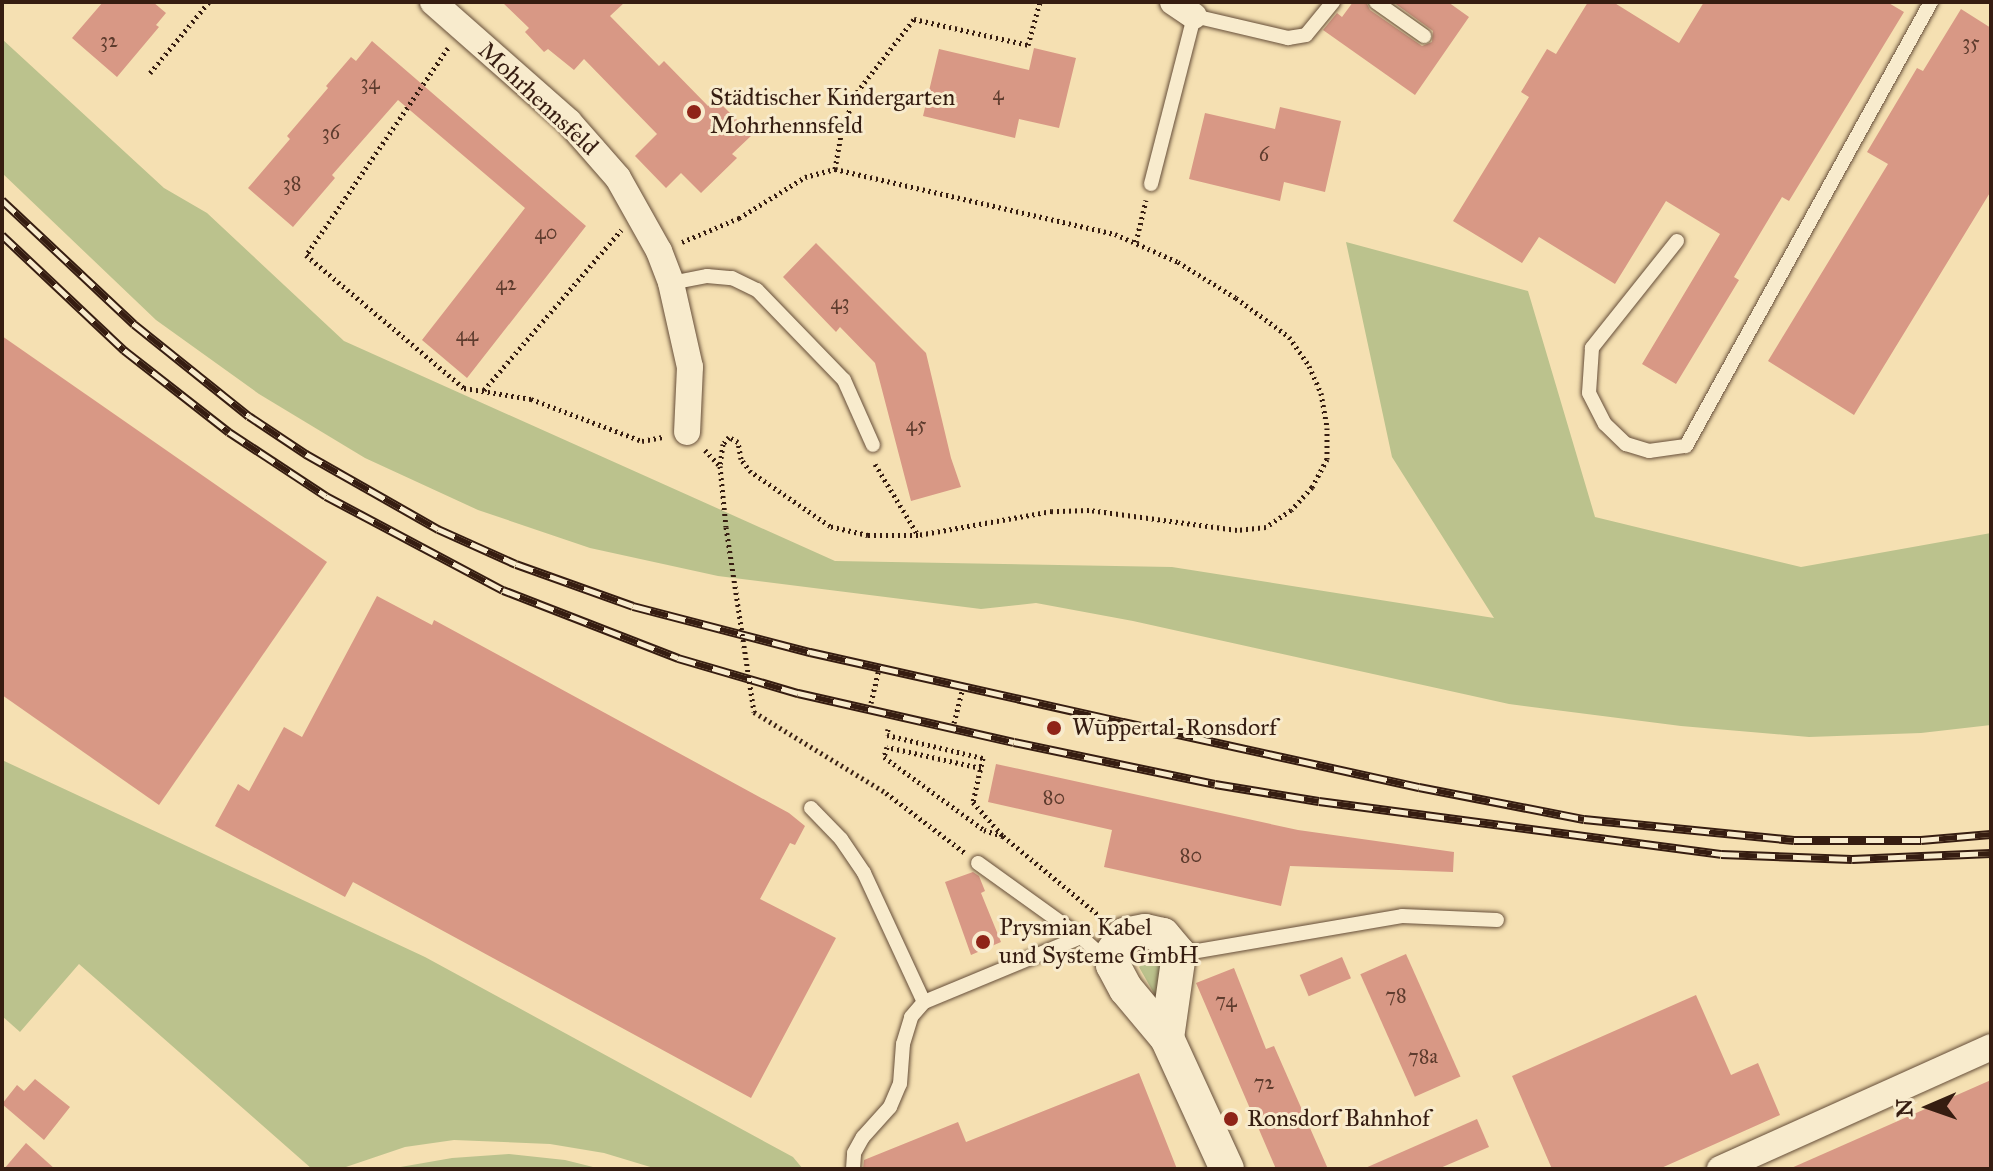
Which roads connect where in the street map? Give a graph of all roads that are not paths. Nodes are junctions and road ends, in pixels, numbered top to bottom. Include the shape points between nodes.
1 (433, 2) edge
2 (1333, 2) edge
3 (1376, 2) edge
4 (1931, 2) edge
5 (1184, 9) edge
6 (1424, 36) dead end
7 (1151, 184) road end
8 (1677, 241) dead end
9 (671, 283) junction
10 (687, 432) road end
11 (873, 445) road end
12 (811, 808) dead end
13 (978, 863) road end
14 (1497, 920) dead end
15 (1081, 937) junction
16 (1118, 950) junction
17 (1179, 954) junction
18 (924, 1002) junction
19 (1167, 1038) junction
20 (1991, 1047) edge
21 (853, 1169) edge
22 (1227, 1169) edge
23 (1720, 1169) edge

1 - 9 street, Mohrhennsfeld via 569,122 618,178
2 - 5 lane via 1306,35 1288,38
3 - 6 lane
4 - 8 lane via 1686,446 1649,451 1626,444 1605,424 1589,393 1592,348
5 - 7 lane
9 - 10 street, Mohrhennsfeld via 690,367
9 - 11 lane via 707,276 732,278 757,290 844,380
12 - 18 lane via 864,873
13 - 15 lane
14 - 17 lane via 1402,916
15 - 16 lane
15 - 18 lane
16 - 17 street via 1145,931 1163,935
16 - 19 street via 1126,989
17 - 19 street
18 - 21 lane via 911,1017 903,1044 900,1084 890,1107 858,1145
19 - 22 street
20 - 23 street

